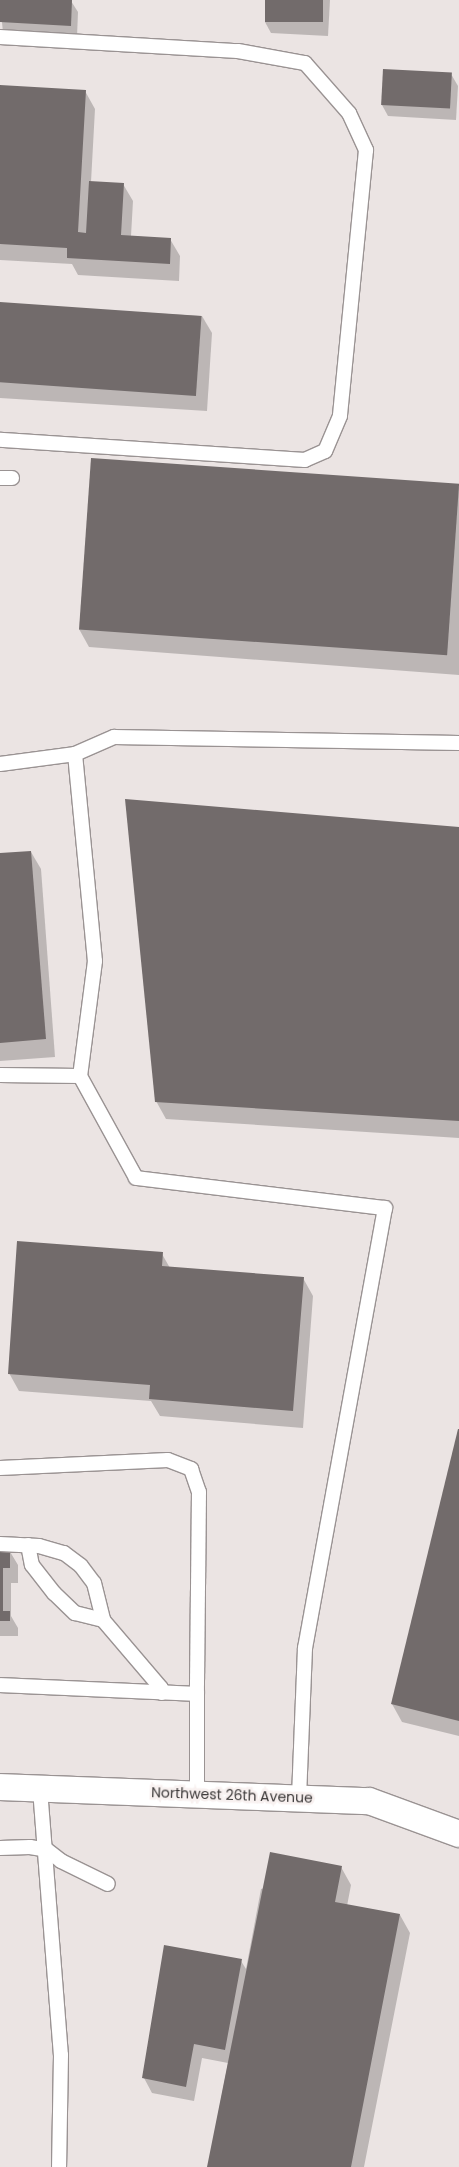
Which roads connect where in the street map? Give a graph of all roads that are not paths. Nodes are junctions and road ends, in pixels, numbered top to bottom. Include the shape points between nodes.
1 (0, 37) edge
2 (0, 440) edge
3 (459, 743) edge
4 (75, 754) junction
5 (0, 764) edge
6 (0, 1074) edge
7 (80, 1076) junction
8 (0, 1468) edge
9 (0, 1544) edge
10 (28, 1545) junction
11 (103, 1620) junction
12 (0, 1685) edge
13 (162, 1693) junction
14 (197, 1694) junction
15 (0, 1787) edge
16 (40, 1789) junction
17 (196, 1794) junction
18 (300, 1797) junction
19 (459, 1834) edge
20 (0, 1848) edge
21 (47, 1850) junction
22 (108, 1884) dead end
23 (59, 2167) edge

1 - 2 lane via 238,51 305,62 349,113 366,150 340,416 325,451 305,460
3 - 4 lane via 114,737 91,744
4 - 5 lane
4 - 7 lane via 95,961
6 - 7 lane
7 - 18 lane via 136,1178 385,1208 305,1648
8 - 14 lane via 168,1460 191,1469 199,1492
9 - 10 lane
10 - 11 lane via 32,1565 54,1593 75,1613
10 - 11 lane via 64,1553 81,1566 94,1583
11 - 13 lane
12 - 13 lane
13 - 14 lane
14 - 17 lane
15 - 16 street, Northwest 26th Avenue
16 - 17 street, Northwest 26th Avenue
16 - 21 lane
17 - 18 street, Northwest 26th Avenue
18 - 19 street, Northwest 26th Avenue via 369,1801
20 - 21 lane via 30,1846
21 - 22 lane via 61,1861
21 - 23 lane via 61,2055

